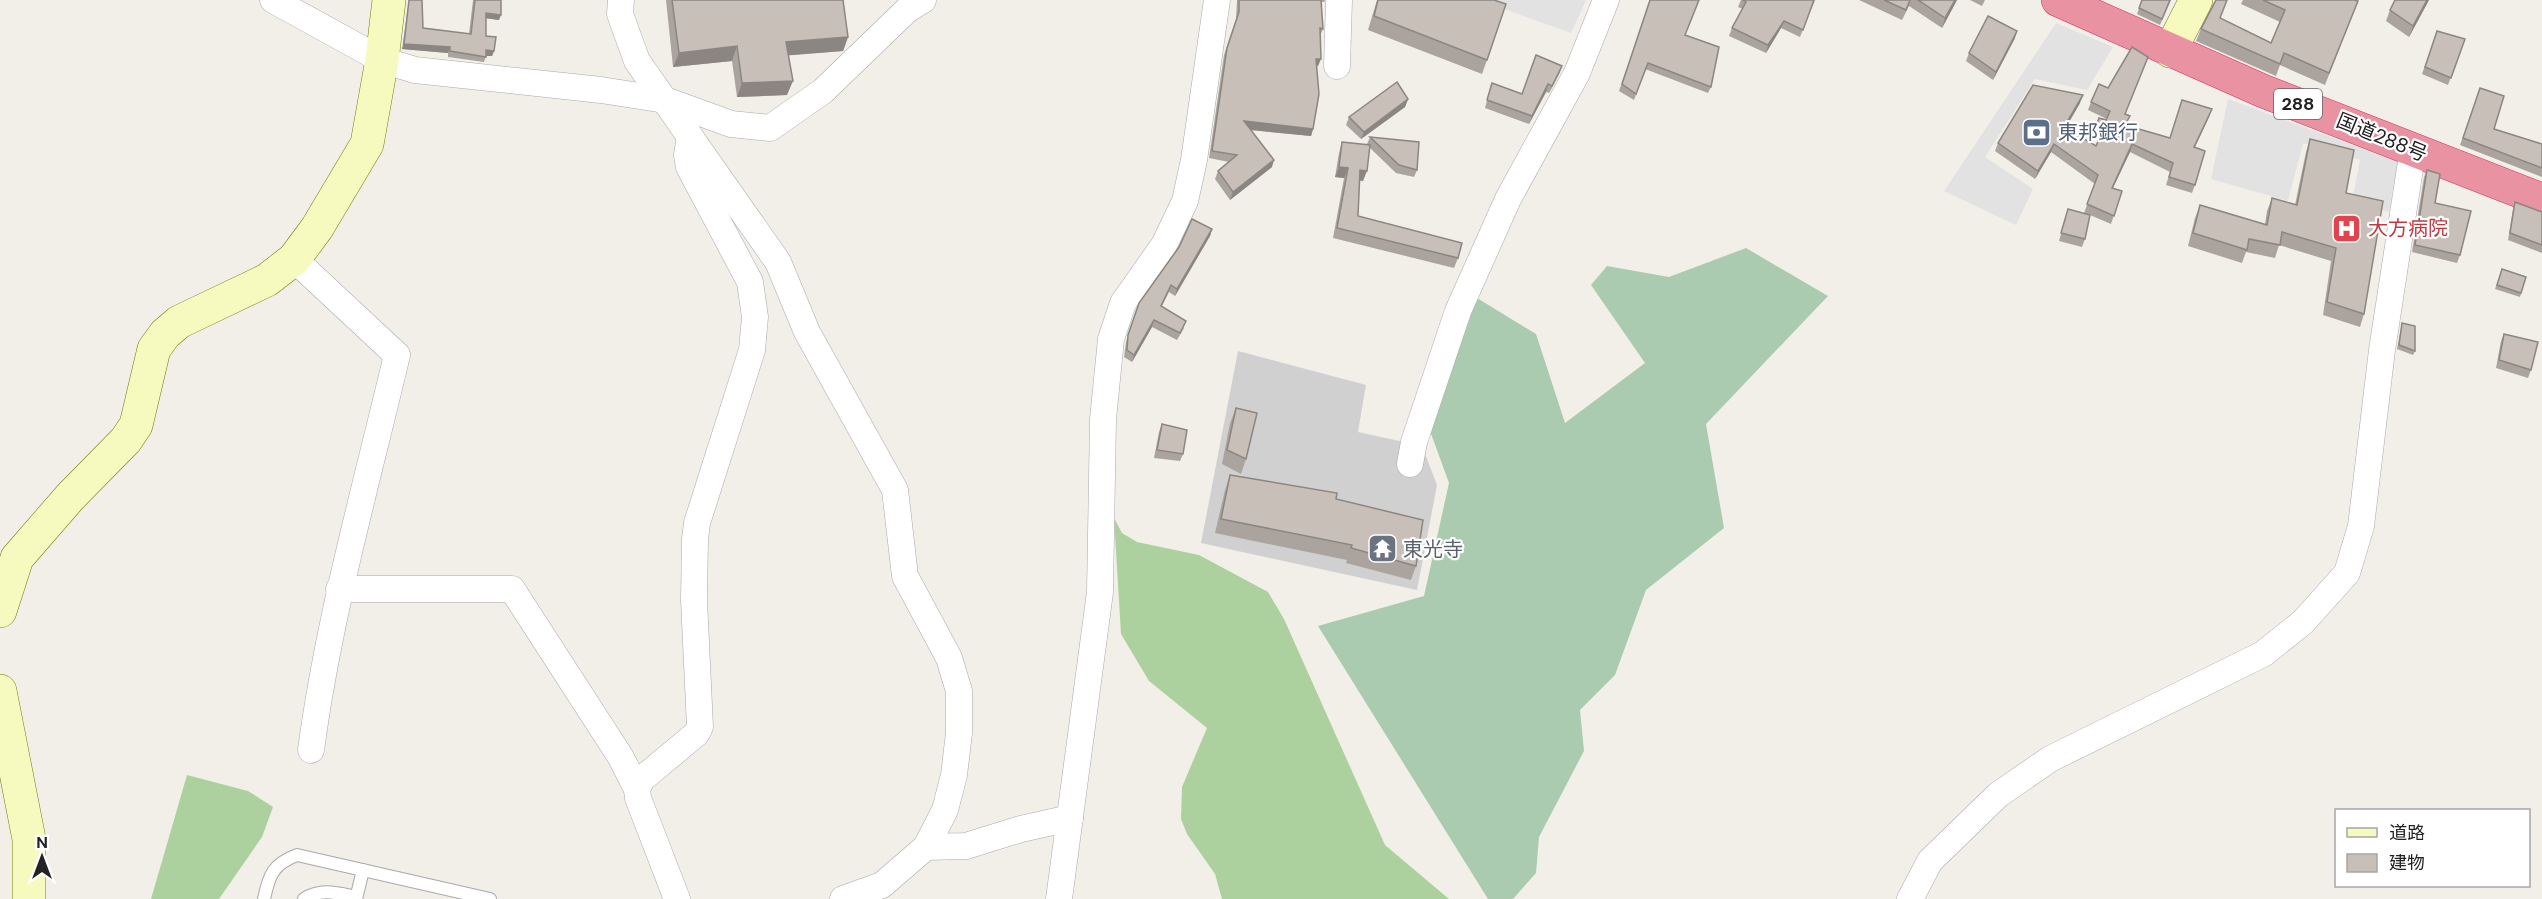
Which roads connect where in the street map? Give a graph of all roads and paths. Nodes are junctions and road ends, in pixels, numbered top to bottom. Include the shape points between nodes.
1 (273, 0) edge
2 (389, 0) edge
3 (621, 0) edge
4 (923, 0) edge
5 (1217, 0) edge
6 (1339, 0) edge
7 (1606, 0) edge
8 (2058, 0) edge
9 (2196, 0) edge
10 (2170, 51) junction
11 (382, 60) junction
12 (1336, 66) dead end
13 (665, 100) junction
14 (690, 136) junction
15 (2413, 149) junction
16 (2542, 200) edge
17 (294, 259) junction
18 (1410, 464) dead end
19 (339, 589) junction
20 (0, 611) edge
21 (0, 691) edge
22 (311, 750) dead end
23 (637, 789) junction
24 (1070, 818) junction
25 (926, 847) junction
26 (363, 870) junction
27 (447, 894) edge
28 (356, 898) edge
29 (29, 899) edge
30 (264, 899) edge
31 (304, 899) edge
32 (490, 899) edge
33 (677, 899) edge
34 (843, 899) edge
35 (1059, 899) edge
36 (1910, 899) edge

1 - 11 street
2 - 11 street
3 - 13 street via 620,14 637,61
4 - 13 street via 907,10 823,91 770,128 731,123
5 - 24 street via 1185,201 1164,245 1123,303 1111,339 1103,419 1100,592
6 - 12 street
7 - 18 street via 1577,73 1508,199 1458,311
8 - 10 highway, 国道288号 / 288
9 - 10 street
10 - 15 highway, 国道288号 / 288
11 - 13 street via 416,70
11 - 17 street via 367,144
13 - 14 street
14 - 23 street via 689,167 750,282 754,334 694,539 700,727 642,779
14 - 25 street via 778,262 807,332 895,490 905,576 949,658 959,691 954,775 945,810
15 - 16 highway, 国道288号 / 288
15 - 36 street via 2382,350 2361,526 2347,573 2303,622 2263,654 2050,759 1998,795 1930,861
17 - 19 street via 397,355
17 - 20 street via 267,280 179,322 165,334 154,349 136,425 17,558
19 - 22 street
19 - 23 street via 512,589 620,756
21 - 29 street via 29,839
23 - 33 street
24 - 25 street via 966,846
24 - 35 street
25 - 34 street via 882,885
26 - 27 lane
26 - 28 lane
26 - 30 lane via 297,855 281,861 268,879
27 - 32 lane
28 - 31 lane via 322,891

